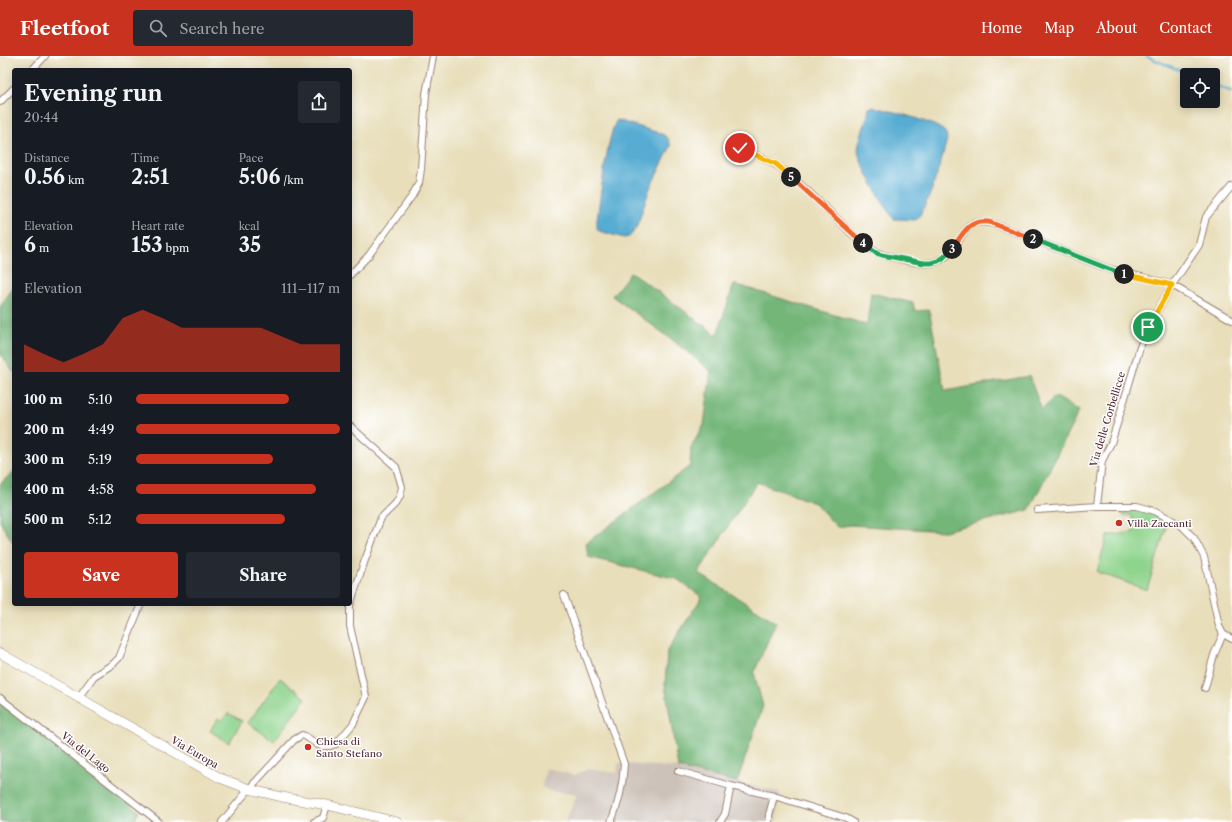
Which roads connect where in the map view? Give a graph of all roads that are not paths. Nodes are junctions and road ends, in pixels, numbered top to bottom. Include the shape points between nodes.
1 (45, 56) edge
2 (433, 56) edge
3 (34, 68) edge
4 (12, 90) edge
5 (0, 102) edge
6 (740, 148) dead end
7 (1232, 186) edge
8 (352, 273) edge
9 (1172, 285) junction
10 (1232, 320) edge
11 (352, 428) edge
12 (1097, 506) junction
13 (1037, 510) dead end
14 (564, 594) dead end
15 (352, 599) edge
16 (140, 606) edge
17 (350, 606) edge
18 (1223, 634) junction
19 (1232, 639) edge
20 (0, 653) edge
21 (1205, 688) dead end
22 (0, 698) edge
23 (78, 698) junction
24 (678, 771) dead end
25 (731, 786) junction
26 (249, 789) junction
27 (774, 796) junction
28 (327, 805) junction
29 (159, 822) edge
30 (222, 822) edge
31 (314, 822) edge
32 (397, 822) edge
33 (611, 822) edge
34 (720, 822) edge
35 (769, 822) edge
36 (853, 822) edge

1 - 3 street
2 - 8 street via 426,94 419,183 369,255
4 - 5 street
6 - 9 street via 782,168 864,244 882,255 924,263 938,261 950,251 970,225 983,221 1002,226 1109,269
7 - 9 street, Via delle Corbellicce via 1206,217 1199,245
9 - 10 street
9 - 12 street, Via delle Corbellicce via 1148,327 1140,347 1111,443 1102,462
11 - 15 street via 396,467 402,487 396,503 381,518
12 - 13 street
12 - 18 street via 1142,507 1164,515 1188,531 1204,556
14 - 33 street via 624,764 623,784
16 - 23 street via 119,658 94,676
17 - 26 street via 350,626 366,696 353,724 336,744 330,746 318,744 302,735 294,740
18 - 19 street
18 - 21 street
20 - 23 main road, Via Europa
22 - 29 street, Via del Lago
23 - 26 main road, Via Europa via 220,778
24 - 25 street
25 - 27 street
25 - 34 street via 725,814
26 - 28 main road, Via Europa
26 - 30 street
27 - 35 street
27 - 36 street
28 - 31 street via 323,818
28 - 32 main road, Via Europa

